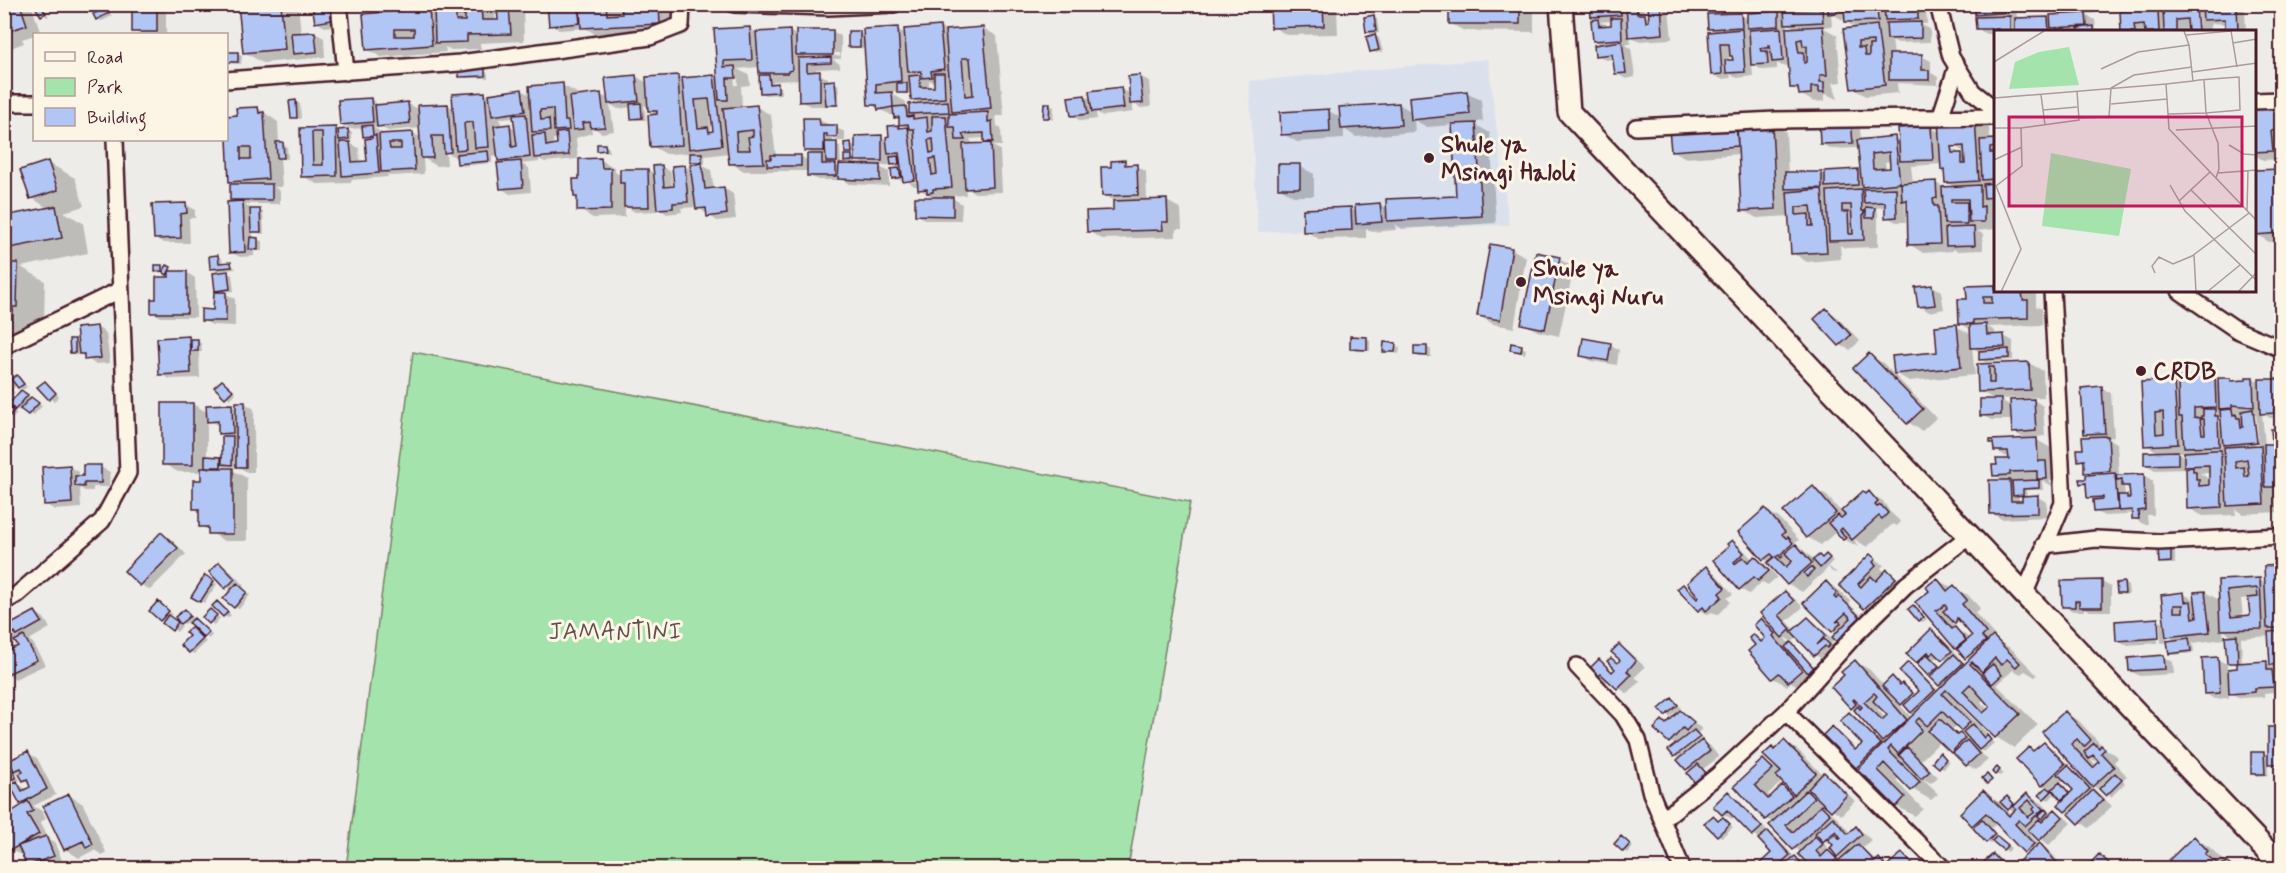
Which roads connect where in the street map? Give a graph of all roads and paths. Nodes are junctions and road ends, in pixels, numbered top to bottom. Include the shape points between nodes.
1 (339, 4) edge
2 (682, 4) edge
3 (734, 4) edge
4 (894, 4) edge
5 (1561, 4) edge
6 (1938, 4) edge
7 (1957, 66) junction
8 (345, 72) junction
9 (228, 80) edge
10 (2282, 100) edge
11 (2256, 101) edge
12 (4, 103) edge
13 (33, 103) edge
14 (1994, 108) edge
15 (1994, 117) edge
16 (1940, 118) junction
17 (1636, 127) dead end
18 (115, 141) edge
19 (120, 290) junction
20 (2052, 292) edge
21 (2181, 292) edge
22 (4, 346) edge
23 (2282, 349) edge
24 (1969, 536) junction
25 (2282, 536) edge
26 (2044, 545) junction
27 (2024, 595) junction
28 (4, 602) edge
29 (1577, 666) dead end
30 (1786, 712) junction
31 (1662, 820) junction
32 (2282, 867) edge
33 (1682, 868) edge
34 (1943, 868) edge

1 - 8 street
2 - 8 street via 681,25 650,37 460,63
3 - 4 street
5 - 24 street via 1569,112
6 - 7 street via 1951,57
7 - 14 street via 1973,92
7 - 16 street
8 - 9 street
10 - 11 street
12 - 13 street
15 - 16 street
16 - 17 street
18 - 19 street
19 - 22 street
19 - 28 street via 128,474 102,521
20 - 26 street via 2063,503
21 - 23 street via 2237,330
24 - 27 street
24 - 30 street via 1906,585
25 - 26 street via 2159,542 2096,539
26 - 27 street
27 - 32 street
29 - 31 street via 1623,715 1638,740
30 - 31 street
30 - 34 street
31 - 33 street

